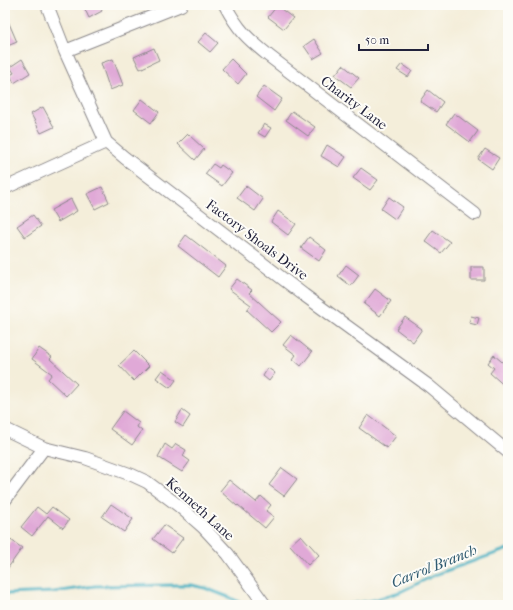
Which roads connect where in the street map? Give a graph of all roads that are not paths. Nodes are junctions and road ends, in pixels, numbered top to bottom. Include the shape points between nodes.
1 (47, 5) edge
2 (181, 5) edge
3 (225, 5) edge
4 (65, 51) junction
5 (106, 142) junction
6 (5, 188) edge
7 (475, 214) dead end
8 (5, 429) edge
9 (44, 448) junction
10 (508, 452) edge
11 (5, 500) edge
12 (265, 605) edge

1 - 4 street, Factory Shoals Drive
2 - 4 street
3 - 7 street, Charity Lane via 234,22 246,36 269,56
4 - 5 street, Factory Shoals Drive
5 - 6 street
5 - 10 street, Factory Shoals Drive via 304,295 429,386
8 - 9 street, Kenneth Lane
9 - 11 street
9 - 12 street, Kenneth Lane via 85,458 146,482 203,527 228,554

